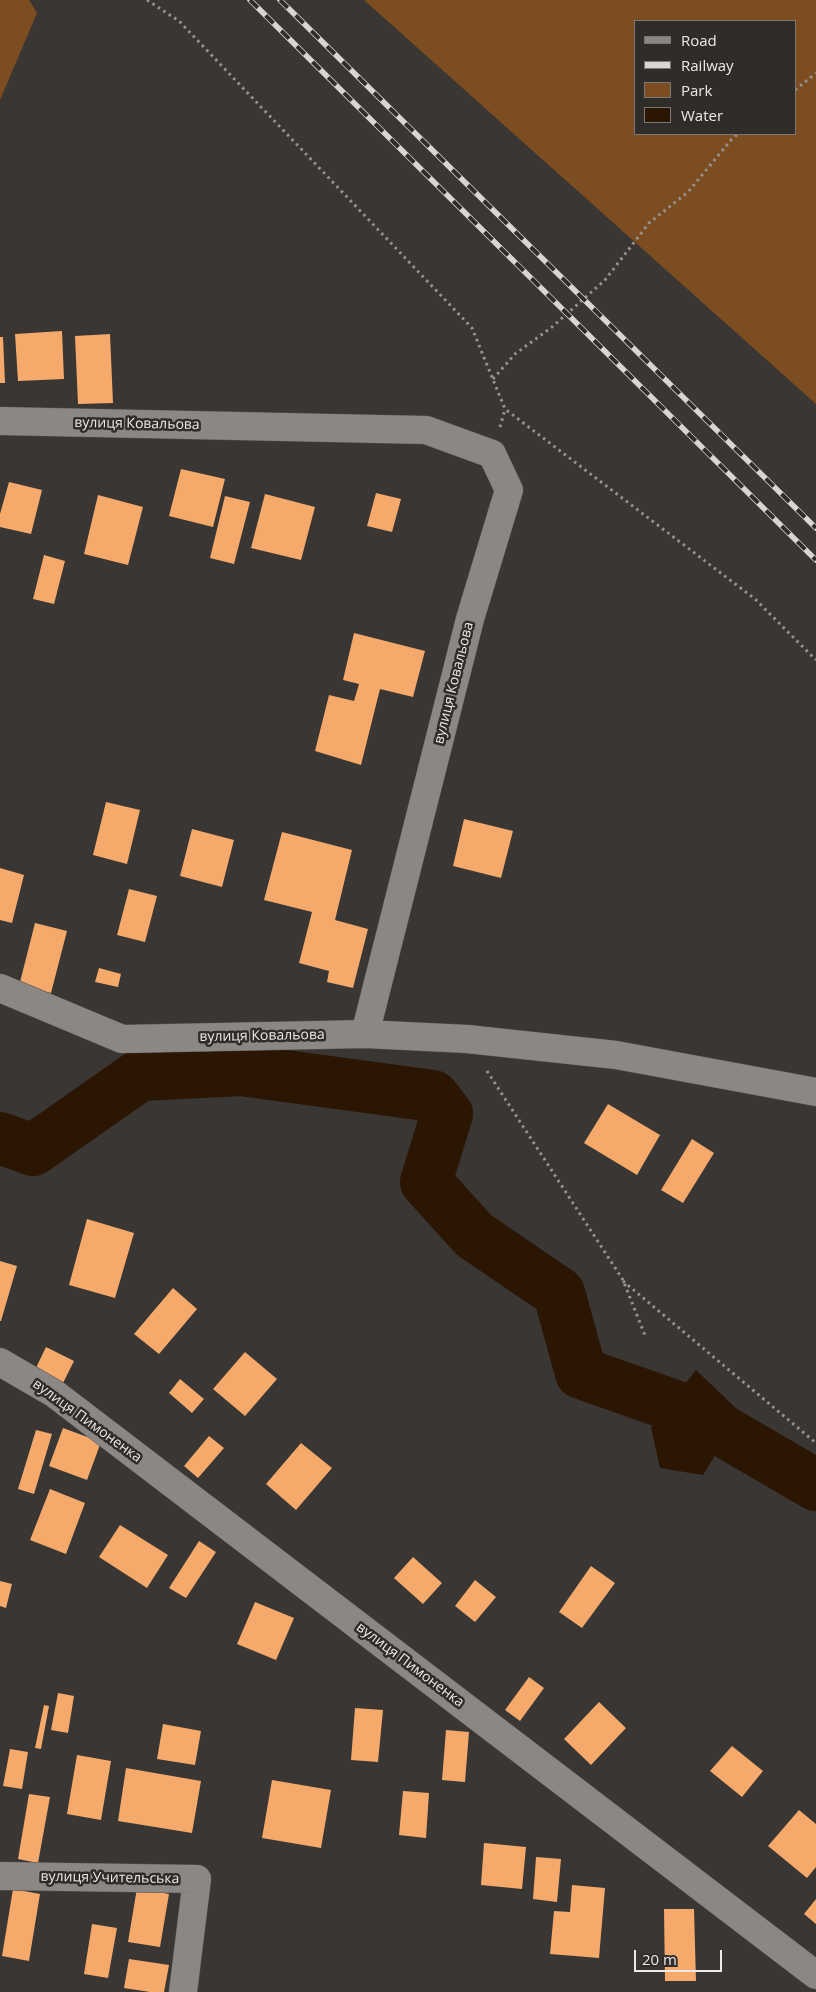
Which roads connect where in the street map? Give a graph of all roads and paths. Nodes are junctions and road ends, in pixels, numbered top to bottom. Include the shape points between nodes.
1 (147, 0) edge
2 (816, 73) edge
3 (796, 89) edge
4 (737, 135) edge
5 (493, 379) junction
6 (0, 422) edge
7 (816, 660) edge
8 (0, 988) edge
9 (365, 1034) junction
10 (467, 1039) junction
11 (816, 1092) edge
12 (623, 1280) junction
13 (646, 1338) dead end
14 (0, 1362) edge
15 (815, 1441) edge
16 (0, 1876) edge
17 (816, 1974) edge
18 (184, 1992) edge

1 - 5 path via 179,21 472,328
2 - 3 path
4 - 5 path via 688,192 649,223 605,280 552,327 515,354
5 - 7 path via 505,409 755,599
6 - 9 street, вулиця Ковальова via 426,430 492,454 509,490 470,619
8 - 9 street, вулиця Ковальова via 122,1039
9 - 10 street
10 - 11 street via 616,1055
10 - 12 path
12 - 13 path
12 - 15 path
14 - 17 street, вулиця Пимоненка via 56,1394
16 - 18 street, вулиця Учительська via 196,1878

